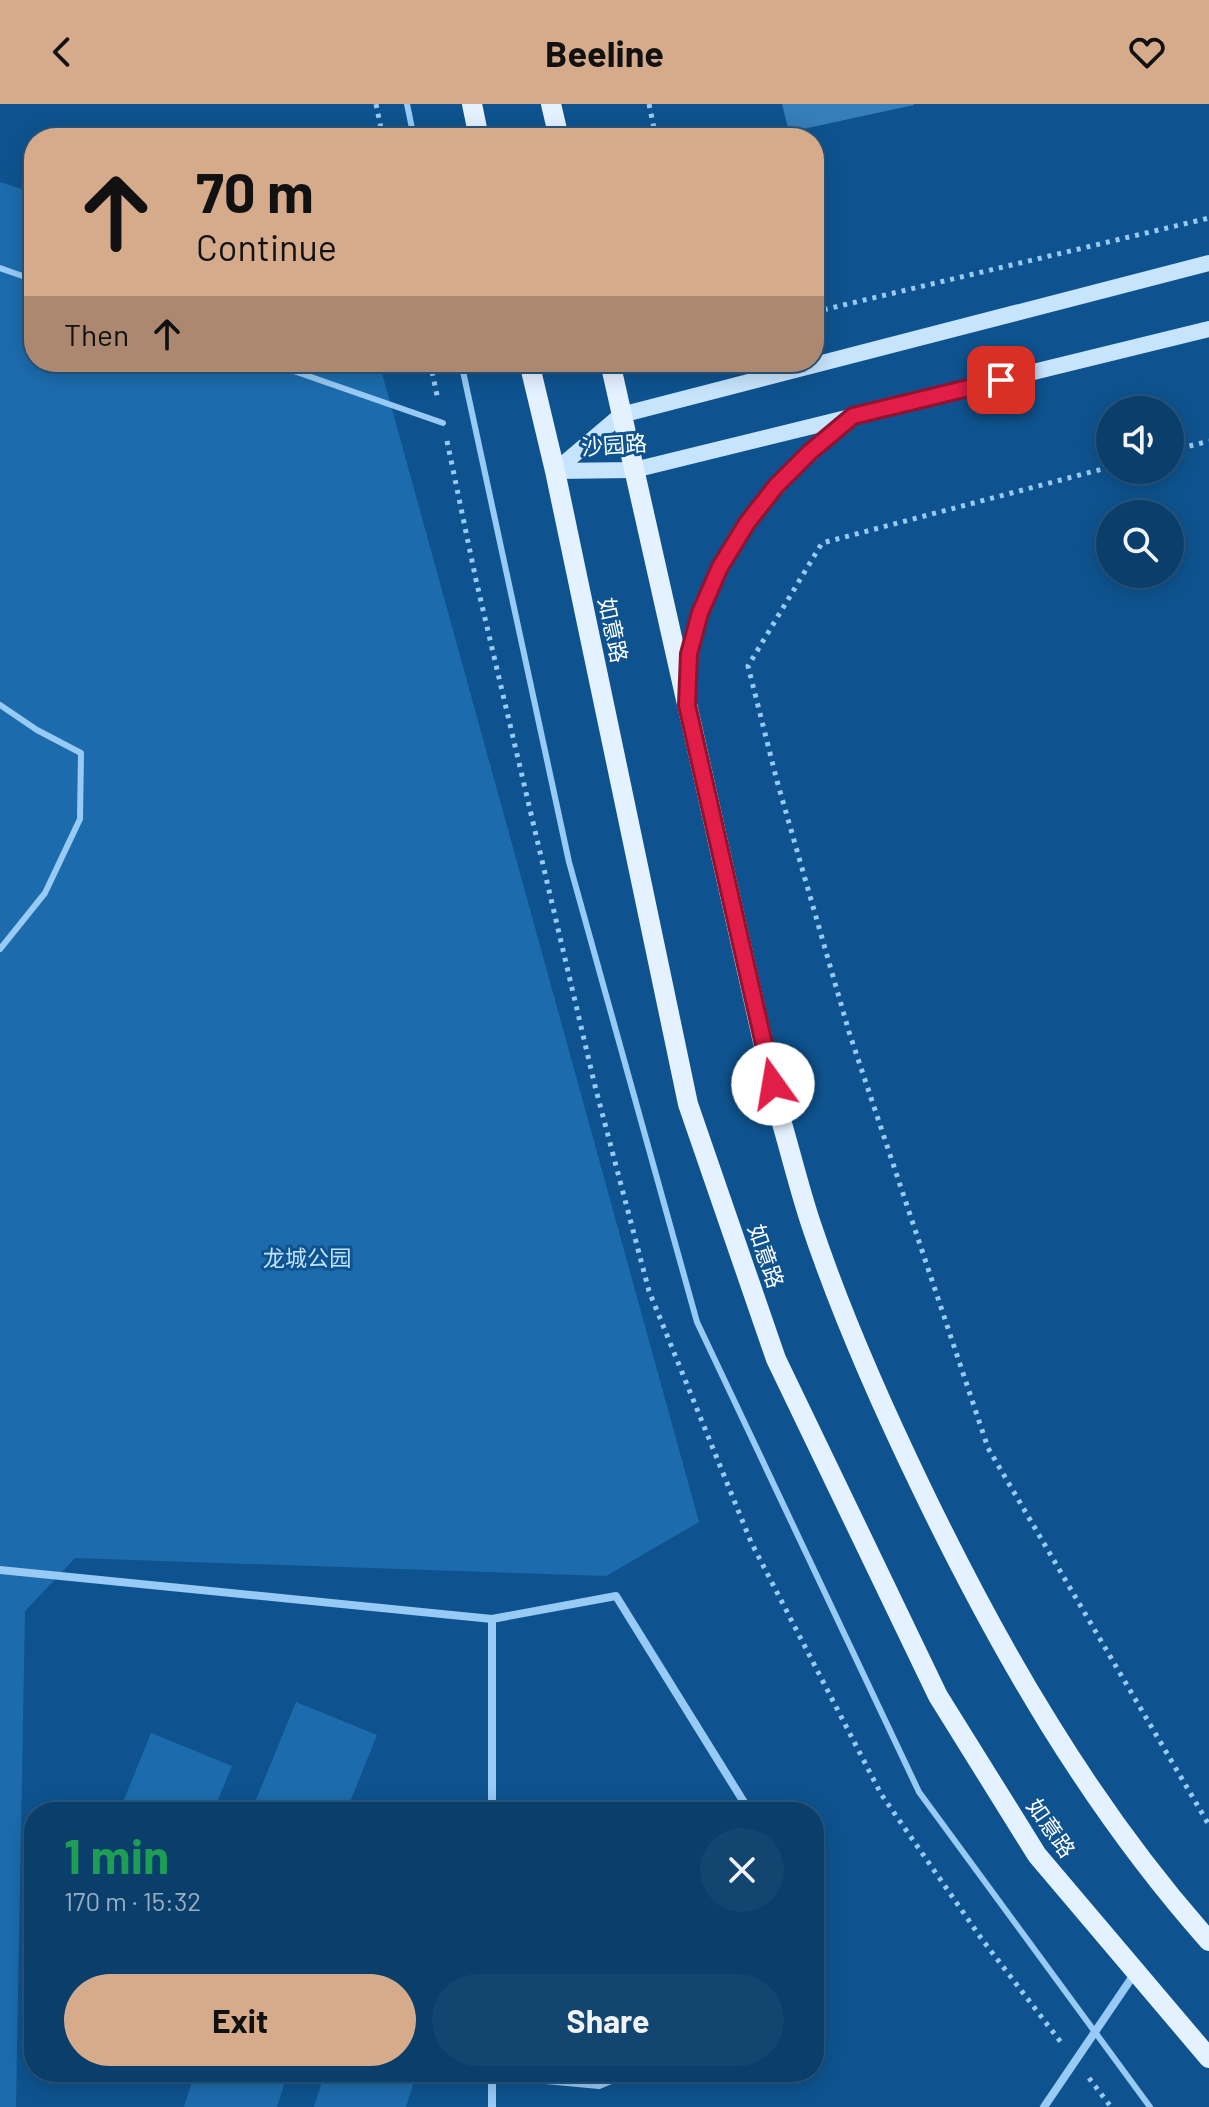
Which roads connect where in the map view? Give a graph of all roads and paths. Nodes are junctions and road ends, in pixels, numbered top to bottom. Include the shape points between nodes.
1 (376, 104) edge
2 (407, 104) edge
3 (472, 104) edge
4 (551, 104) edge
5 (649, 104) edge
6 (381, 128) edge
7 (412, 128) edge
8 (477, 128) edge
9 (557, 128) edge
10 (654, 128) edge
11 (1209, 218) edge
12 (1209, 263) edge
13 (0, 268) edge
14 (24, 276) edge
15 (824, 310) edge
16 (1209, 329) edge
17 (824, 359) edge
18 (297, 372) edge
19 (463, 372) edge
20 (531, 372) edge
21 (612, 372) edge
22 (777, 372) edge
23 (621, 415) junction
24 (853, 416) junction
25 (443, 423) dead end
26 (1209, 441) edge
27 (1184, 447) edge
28 (634, 470) junction
29 (555, 471) junction
30 (1096, 471) edge
31 (0, 705) edge
32 (687, 705) junction
33 (0, 949) edge
34 (0, 1570) edge
35 (492, 1619) junction
36 (492, 1802) edge
37 (744, 1802) edge
38 (1209, 1825) edge
39 (1209, 1941) edge
40 (1135, 1973) junction
41 (1095, 2032) junction
42 (1209, 2058) edge
43 (492, 2082) edge
44 (570, 2082) edge
45 (606, 2082) edge
46 (492, 2107) edge
47 (1044, 2107) edge
48 (1150, 2107) edge

1 - 6 path
2 - 7 lane
3 - 8 main road
4 - 9 main road
5 - 10 path
11 - 15 path
12 - 17 street, 沙园路
13 - 14 lane
16 - 24 street, 沙园路
18 - 25 lane
19 - 41 lane via 569,862 697,1322 919,1792
20 - 29 main road, 如意路
21 - 23 main road
22 - 23 street, 沙园路
23 - 28 main road
23 - 29 street, 沙园路
24 - 28 street, 沙园路
24 - 32 street via 776,486 720,567 689,654
26 - 27 path
28 - 29 street, 沙园路
28 - 32 main road
29 - 40 main road, 如意路 via 688,1104 776,1359 938,1696 1037,1855
30 - 38 path via 822,543 748,666 849,1032 988,1448
31 - 33 lane via 81,753 80,819 45,893
32 - 39 main road via 779,1113 811,1224 853,1335 949,1545 1023,1682 1094,1795
34 - 35 street
35 - 36 street
35 - 37 street via 616,1596
40 - 41 street
40 - 42 main road, 如意路
41 - 47 street
41 - 48 lane
43 - 46 street
44 - 45 street

